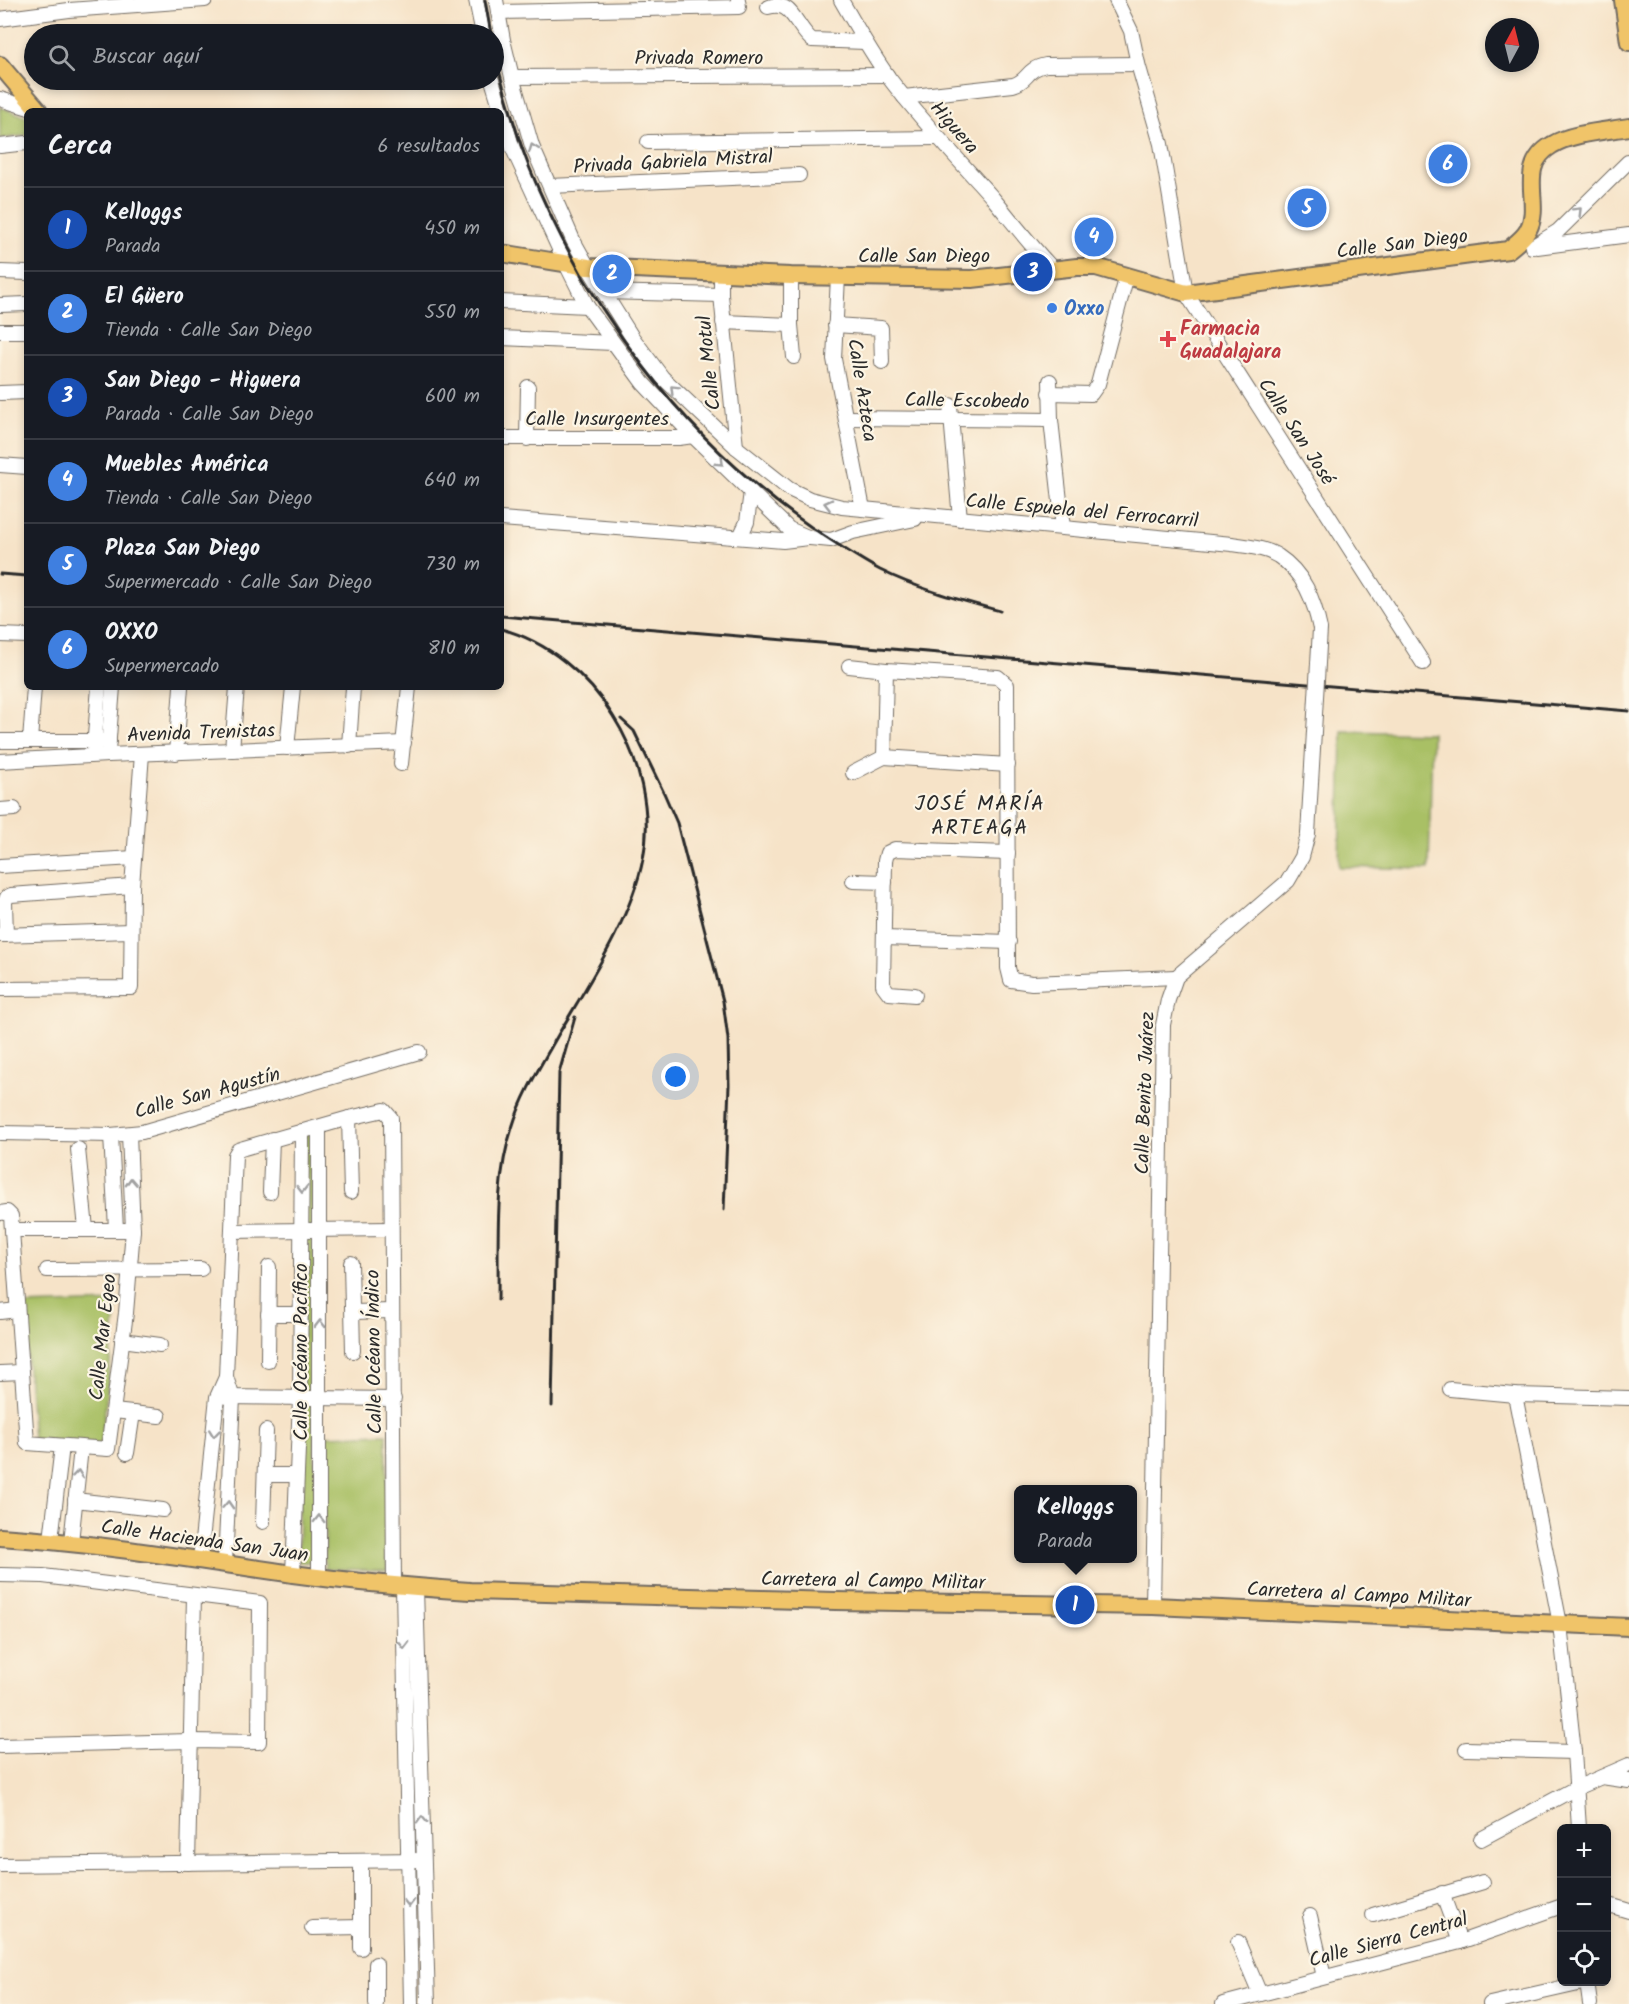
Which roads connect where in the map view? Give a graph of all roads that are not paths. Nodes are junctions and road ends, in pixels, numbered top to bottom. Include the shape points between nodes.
1 (205, 0) edge
2 (476, 0) edge
3 (738, 0) edge
4 (841, 0) edge
5 (1116, 0) edge
6 (1623, 0) edge
7 (131, 2) edge
8 (672, 4) edge
9 (598, 5) edge
10 (497, 6) edge
11 (768, 7) dead end
12 (0, 19) edge
13 (481, 24) edge
14 (501, 24) edge
15 (504, 39) edge
16 (865, 42) junction
17 (1629, 42) edge
18 (1138, 64) junction
19 (0, 65) edge
20 (888, 75) junction
21 (512, 77) junction
22 (495, 90) edge
23 (904, 97) junction
24 (0, 99) edge
25 (29, 108) edge
26 (36, 108) edge
27 (501, 108) edge
28 (504, 119) edge
29 (1629, 127) edge
30 (1611, 130) junction
31 (1629, 134) edge
32 (938, 138) junction
33 (648, 142) dead end
34 (24, 143) edge
35 (0, 146) edge
36 (1628, 162) edge
37 (799, 175) dead end
38 (549, 186) junction
39 (1629, 234) edge
40 (1532, 247) junction
41 (1508, 250) junction
42 (504, 254) edge
43 (566, 264) junction
44 (588, 267) junction
45 (1053, 269) junction
46 (0, 272) edge
47 (24, 273) edge
48 (721, 274) junction
49 (791, 276) junction
50 (838, 276) junction
51 (1127, 276) junction
52 (604, 292) junction
53 (1186, 292) junction
54 (721, 295) junction
55 (504, 302) edge
56 (24, 304) edge
57 (0, 305) edge
58 (587, 306) junction
59 (723, 322) junction
60 (791, 325) junction
61 (835, 325) junction
62 (0, 331) edge
63 (24, 331) edge
64 (504, 338) edge
65 (613, 343) junction
66 (794, 357) dead end
67 (882, 362) dead end
68 (528, 387) dead end
69 (24, 392) edge
70 (0, 393) edge
71 (951, 412) junction
72 (846, 418) junction
73 (1051, 420) junction
74 (693, 436) junction
75 (504, 438) edge
76 (528, 439) junction
77 (736, 447) junction
78 (0, 465) edge
79 (24, 468) edge
80 (751, 492) junction
81 (863, 509) junction
82 (928, 516) junction
83 (504, 519) edge
84 (960, 519) junction
85 (1062, 528) junction
86 (740, 537) junction
87 (810, 538) junction
88 (0, 635) edge
89 (24, 636) edge
90 (1423, 663) dead end
91 (849, 666) dead end
92 (886, 670) junction
93 (34, 690) edge
94 (99, 690) edge
95 (113, 690) edge
96 (181, 690) edge
97 (237, 690) edge
98 (293, 690) edge
99 (353, 690) edge
100 (409, 690) edge
101 (0, 741) edge
102 (30, 741) junction
103 (94, 741) junction
104 (109, 741) junction
105 (404, 743) junction
106 (349, 746) junction
107 (287, 748) junction
108 (232, 750) junction
109 (176, 753) junction
110 (142, 754) junction
111 (108, 755) junction
112 (93, 756) junction
113 (884, 757) junction
114 (0, 761) edge
115 (401, 764) dead end
116 (1008, 765) junction
117 (853, 773) dead end
118 (14, 809) dead end
119 (0, 810) edge
120 (1008, 853) junction
121 (134, 858) junction
122 (0, 866) edge
123 (853, 881) dead end
124 (885, 882) junction
125 (132, 886) junction
126 (131, 932) junction
127 (3, 935) edge
128 (884, 938) junction
129 (1009, 942) junction
130 (1176, 977) junction
131 (0, 989) edge
132 (915, 994) dead end
133 (419, 1052) dead end
134 (348, 1118) junction
135 (319, 1127) junction
136 (302, 1131) junction
137 (0, 1133) edge
138 (129, 1134) junction
139 (111, 1135) junction
140 (272, 1139) junction
141 (78, 1149) dead end
142 (351, 1191) dead end
143 (270, 1192) dead end
144 (0, 1213) edge
145 (391, 1228) junction
146 (86, 1229) junction
147 (116, 1229) junction
148 (12, 1230) junction
149 (133, 1230) junction
150 (301, 1230) junction
151 (319, 1230) junction
152 (232, 1231) junction
153 (351, 1263) dead end
154 (269, 1268) dead end
155 (201, 1269) dead end
156 (47, 1270) dead end
157 (128, 1270) junction
158 (15, 1275) junction
159 (0, 1277) edge
160 (17, 1311) junction
161 (392, 1311) junction
162 (0, 1312) edge
163 (353, 1312) junction
164 (268, 1314) junction
165 (301, 1314) junction
166 (122, 1340) junction
167 (160, 1345) dead end
168 (353, 1351) dead end
169 (268, 1361) dead end
170 (22, 1372) junction
171 (0, 1373) edge
172 (226, 1377) junction
173 (1450, 1389) dead end
174 (1515, 1395) junction
175 (218, 1397) junction
176 (233, 1398) junction
177 (300, 1398) junction
178 (320, 1398) junction
179 (1629, 1398) edge
180 (394, 1399) junction
181 (114, 1411) junction
182 (133, 1413) junction
183 (159, 1416) dead end
184 (266, 1431) dead end
185 (62, 1446) junction
186 (81, 1448) junction
187 (127, 1453) dead end
188 (265, 1475) junction
189 (296, 1475) junction
190 (75, 1500) junction
191 (164, 1509) dead end
192 (263, 1522) dead end
193 (0, 1537) edge
194 (51, 1540) junction
195 (70, 1542) junction
196 (200, 1560) junction
197 (225, 1563) junction
198 (294, 1574) junction
199 (0, 1575) edge
200 (319, 1577) junction
201 (404, 1587) junction
202 (194, 1596) junction
203 (1154, 1606) junction
204 (1560, 1624) junction
205 (1629, 1628) edge
206 (190, 1742) junction
207 (0, 1746) edge
208 (1466, 1749) dead end
209 (1574, 1752) junction
210 (1629, 1766) edge
211 (1602, 1777) junction
212 (1629, 1781) edge
213 (1576, 1788) junction
214 (1578, 1824) edge
215 (1481, 1839) dead end
216 (423, 1860) junction
217 (361, 1861) junction
218 (408, 1861) junction
219 (188, 1863) junction
220 (0, 1865) edge
221 (1483, 1882) dead end
222 (1442, 1893) junction
223 (1611, 1906) edge
224 (1557, 1908) edge
225 (1629, 1911) edge
226 (1373, 1915) dead end
227 (1310, 1916) dead end
228 (361, 1927) junction
229 (312, 1928) dead end
230 (1238, 1942) dead end
231 (1460, 1942) junction
232 (361, 1948) dead end
233 (376, 1964) dead end
234 (1324, 1977) junction
235 (1569, 1986) edge
236 (1588, 1986) edge
237 (1260, 1995) junction
238 (376, 2004) edge
239 (411, 2004) edge
240 (428, 2004) edge
241 (1223, 2004) edge
242 (1490, 2004) edge
243 (1590, 2004) edge

1 - 7 street
2 - 13 street
3 - 8 street via 739,7
4 - 16 street, Higuera
5 - 18 street, Calle San José via 1131,31
6 - 17 main road
7 - 12 street
8 - 9 street
9 - 10 street
10 - 14 street, Calle Espuela del Ferrocarril
11 - 16 street via 782,6 788,10 812,40
15 - 21 street, Calle Espuela del Ferrocarril
16 - 20 street, Higuera
18 - 23 street via 1046,64 1031,69 1020,83 1013,85
18 - 53 street, Calle San José via 1161,144
19 - 26 main road
20 - 21 street, Privada Romero
20 - 23 street, Higuera
38 -> 21 street, Calle Espuela del Ferrocarril via 532,147
22 - 27 street, Calle Espuela del Ferrocarril
23 - 32 street, Higuera
24 - 25 street
28 - 43 street, Calle Espuela del Ferrocarril via 513,149
29 - 30 main road
30 - 31 main road
30 - 41 main road via 1572,137 1552,144 1540,154 1530,184 1528,230
32 - 33 street
32 - 45 street, Higuera
34 - 35 street
40 -> 36 street via 1558,231
37 - 38 street, Privada Gabriela Mistral
38 - 44 street, Calle Espuela del Ferrocarril
39 - 40 street, Calle San Diego
40 - 41 street, Calle San Diego
41 - 53 main road, Calle San Diego
42 - 43 main road, Calle San Diego
43 - 44 main road, Calle San Diego
43 - 58 street, Calle Espuela del Ferrocarril
44 - 48 main road, Calle San Diego
44 - 52 street, Calle Espuela del Ferrocarril
45 - 50 main road, Calle San Diego via 972,279
45 - 51 main road, Calle San Diego via 1096,267
46 - 47 street
48 - 49 main road, Calle San Diego
48 - 54 street, Calle Motul
49 - 50 main road, Calle San Diego
49 - 60 street
50 - 61 street, Calle Azteca
51 - 53 main road, Calle San Diego
51 - 73 street via 1098,384 1090,394 1049,387
52 - 54 street
77 -> 52 street, Calle Espuela del Ferrocarril via 662,377
53 - 90 street, Calle San José
54 - 59 street, Calle Motul
55 - 58 street
56 - 57 street
58 - 65 street, Calle Espuela del Ferrocarril
59 - 60 street
59 - 77 street, Calle Motul
60 - 66 street
61 - 67 street via 881,327
61 - 72 street, Calle Azteca via 834,360
62 - 63 street
64 - 65 street
65 - 74 street, Calle Espuela del Ferrocarril via 643,384
68 - 76 street
69 - 70 street
71 - 72 street, Calle Escobedo
71 - 73 street, Calle Escobedo
71 - 84 street
72 - 81 street, Calle Azteca
73 - 85 street
74 - 76 street, Calle Insurgentes
74 -> 80 street, Calle Espuela del Ferrocarril
75 - 76 street, Calle Insurgentes
81 -> 77 street, Calle Espuela del Ferrocarril via 827,504 796,493
78 - 79 street
80 - 86 street via 747,522
80 - 87 street, Calle Espuela del Ferrocarril via 789,529
81 - 82 street, Calle Espuela del Ferrocarril
82 - 84 street, Calle Espuela del Ferrocarril
82 - 87 street, Calle Espuela del Ferrocarril via 831,540
83 - 86 street
84 - 85 street, Calle Espuela del Ferrocarril
85 - 130 street, Calle Espuela del Ferrocarril, bridge via 1255,548 1277,555 1294,570 1308,588 1315,608 1320,629 1308,834 1302,857 1288,881
86 - 87 street via 783,541
88 - 89 street
91 - 92 street
92 - 113 street
92 - 116 street via 1003,680 1007,685
93 - 102 street
94 - 103 street
95 - 104 street
96 - 109 street
97 - 108 street
98 - 107 street
99 - 106 street
100 - 105 street
101 - 102 street
102 - 103 street
103 - 104 street
103 - 112 street
104 - 111 street
105 - 106 street, Avenida Trenistas
105 - 115 street
106 - 107 street, Avenida Trenistas
107 - 108 street, Avenida Trenistas
108 - 109 street, Avenida Trenistas
109 - 110 street, Avenida Trenistas
110 - 111 street, Avenida Trenistas
110 - 121 street
111 - 112 street, Avenida Trenistas
112 - 114 street, Avenida Trenistas
113 - 116 street
113 - 117 street
116 - 120 street
118 - 119 street
120 - 124 street via 895,849 885,861
120 - 129 street
121 - 122 street
121 - 125 street
123 - 124 street
124 - 128 street
125 - 126 street
125 - 127 street via 11,895 5,902
126 - 127 street
126 - 131 street via 130,988
128 - 129 street
128 - 132 street via 885,990
129 - 130 street via 1011,980 1032,983
130 - 203 street, Calle Benito Juárez via 1163,1024
133 - 138 street, Calle San Agustín
134 - 135 street
134 - 142 street
134 - 145 street, Calle Océano Índico via 380,1110 391,1118
135 - 136 street
135 - 151 street, Calle Océano Pacífico
136 - 140 street
136 -> 150 street, Calle Océano Pacífico
137 - 139 street, Calle San Agustín
138 - 139 street, Calle San Agustín
149 -> 138 street, Calle Mar Egeo
139 - 147 street
140 - 143 street
140 - 152 street via 238,1150 235,1155
141 - 146 street
144 - 148 street via 11,1214
145 - 151 street
145 - 161 street, Calle Océano Índico
146 - 147 street
146 - 148 street
147 - 149 street
148 - 158 street
149 - 157 street, Calle Mar Egeo
150 - 151 street
150 - 152 street
150 - 165 street, Calle Océano Pacífico
178 -> 151 street, Calle Océano Pacífico
152 - 172 street
153 - 163 street
154 - 164 street
155 - 157 street
156 - 157 street
157 - 166 street, Calle Mar Egeo
158 - 159 street
158 - 160 street
160 - 162 street
160 - 170 street
161 - 163 street
161 - 180 street, Calle Océano Índico
163 - 168 street
164 - 165 street
164 - 169 street
165 - 177 street, Calle Océano Pacífico
166 - 167 street
166 - 181 street, Calle Mar Egeo
170 - 171 street
170 - 185 street via 27,1443
172 - 175 street
172 - 176 street
173 - 174 street
174 - 179 street
174 - 204 street
175 - 176 street
175 -> 196 street
176 - 177 street
197 -> 176 street
177 - 178 street
177 - 189 street, Calle Océano Pacífico
178 - 180 street
200 -> 178 street, Calle Océano Pacífico
180 - 201 street, Calle Océano Índico
181 - 182 street
181 - 186 street, Calle Mar Egeo via 108,1449
182 - 183 street
182 - 187 street
184 - 188 street
185 - 186 street
185 - 194 street
190 -> 186 street
188 - 189 street
188 - 192 street
189 - 198 street, Calle Océano Pacífico
190 - 191 street
190 - 195 street
193 - 194 main road, Calle Hacienda San Juan
194 - 195 main road, Calle Hacienda San Juan
195 - 196 main road, Calle Hacienda San Juan
196 - 197 main road, Calle Hacienda San Juan
197 - 198 main road, Calle Hacienda San Juan
198 - 200 main road, Calle Hacienda San Juan
199 - 202 street via 44,1576
200 - 201 main road, Calle Hacienda San Juan
201 - 203 main road, Carretera al Campo Militar via 638,1596
216 -> 201 street
201 -> 218 street
202 - 206 street
202 - 206 street via 260,1604 259,1742
203 - 204 main road, Carretera al Campo Militar
204 - 205 main road, Carretera al Campo Militar
204 - 209 street
206 - 207 street
206 - 219 street
208 - 209 street
209 - 213 street
210 - 211 street
211 - 212 street
211 - 213 street
213 - 214 street
213 - 215 street
216 - 218 street
216 - 240 street
217 - 218 street
217 - 219 street
217 - 228 street
218 -> 239 street
219 - 220 street
221 - 222 street
222 - 226 street
222 - 231 street
223 - 225 street
224 - 231 street, Calle Sierra Central
227 - 234 street
228 - 229 street
228 - 232 street
230 - 237 street
231 - 234 street, Calle Sierra Central
233 - 238 street
234 - 237 street, Calle Sierra Central
235 - 242 street
236 - 243 street
237 - 241 street, Calle Sierra Central

